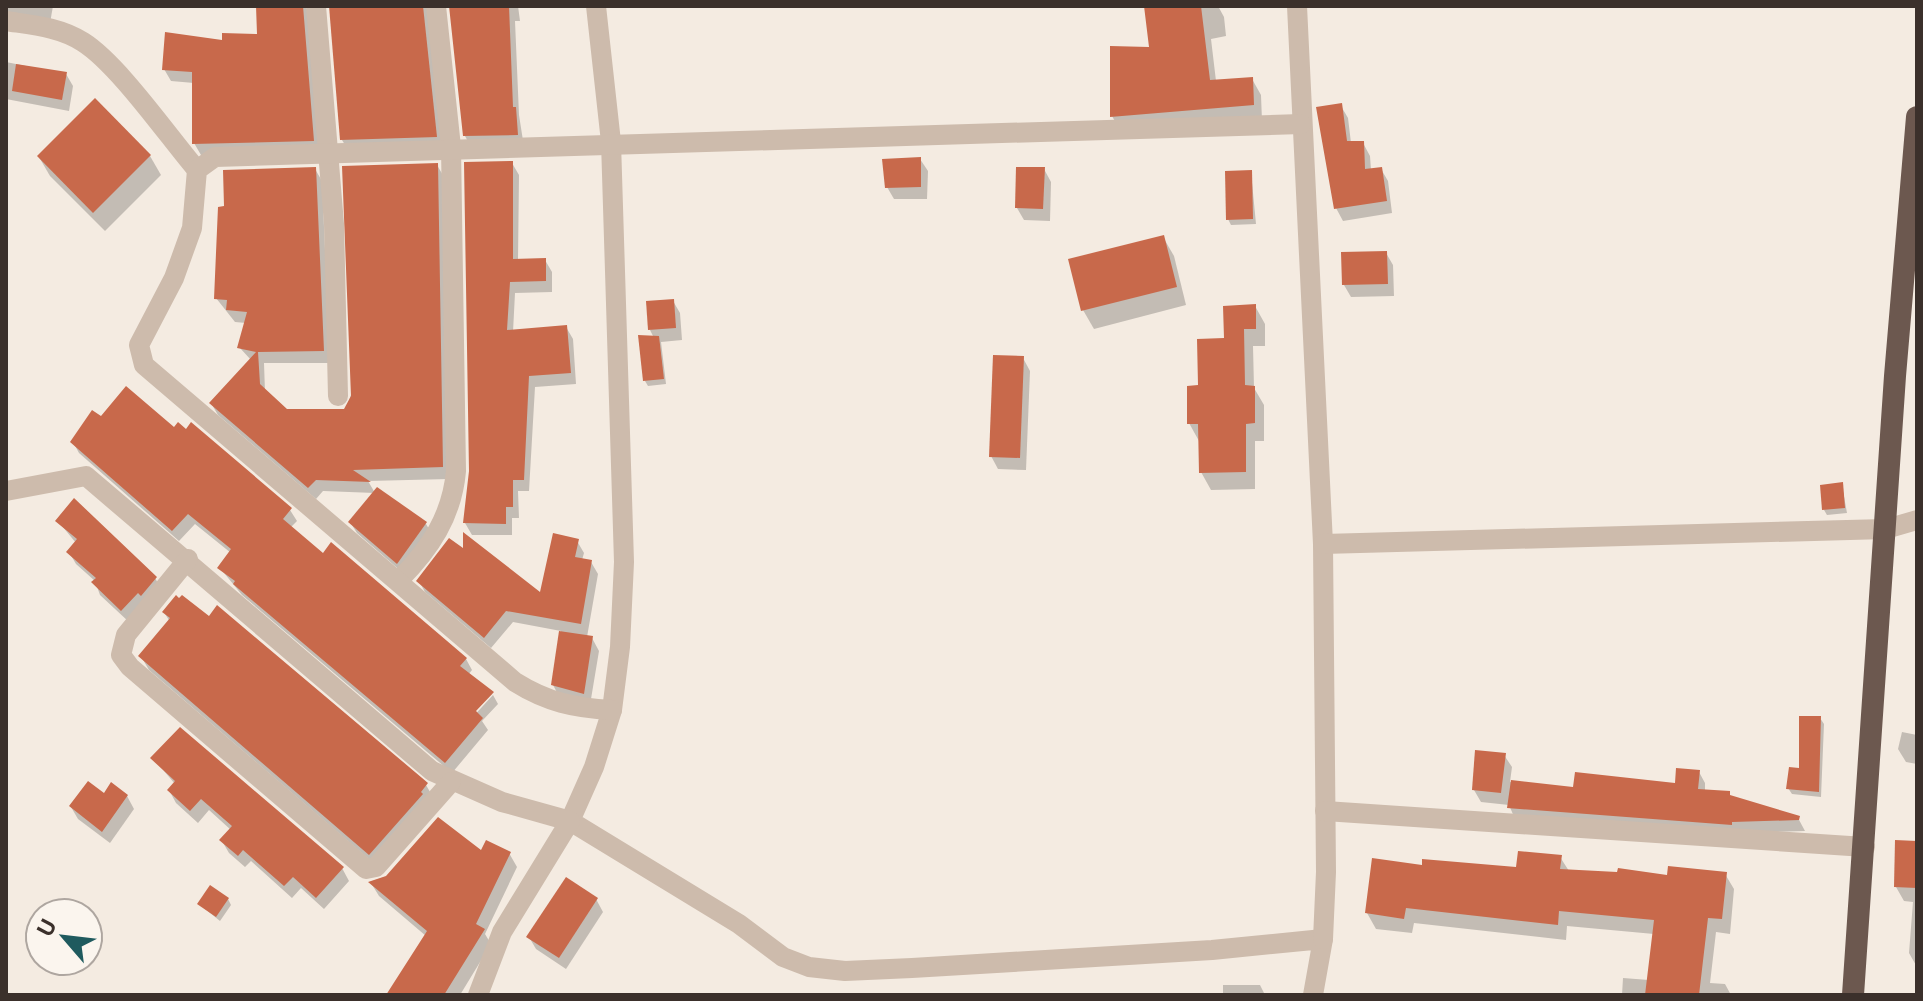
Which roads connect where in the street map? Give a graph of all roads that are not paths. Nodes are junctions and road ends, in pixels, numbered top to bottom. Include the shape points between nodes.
1 (316, 6) edge
2 (436, 6) edge
3 (596, 6) edge
4 (1297, 6) edge
5 (6, 21) edge
6 (1917, 117) edge
7 (1301, 124) junction
8 (611, 142) junction
9 (451, 147) junction
10 (328, 152) junction
11 (197, 170) junction
12 (338, 396) dead end
13 (6, 491) edge
14 (1917, 520) edge
15 (1886, 529) junction
16 (1323, 544) junction
17 (188, 559) junction
18 (399, 580) junction
19 (612, 710) junction
20 (451, 782) junction
21 (1325, 811) junction
22 (570, 821) junction
23 (1865, 847) junction
24 (1323, 939) junction
25 (478, 995) edge
26 (1313, 995) edge
27 (1853, 995) edge

1 - 10 street
2 - 9 street
3 - 8 street
4 - 7 street
5 - 11 street via 63,32 84,42
6 - 15 highway
7 - 8 street
7 - 16 street
8 - 9 street
8 - 19 street via 624,562
9 - 10 street
9 - 18 street via 454,492 438,534
10 - 11 street via 215,157
10 - 12 street
11 - 18 street via 192,228 142,338 139,356 154,375
13 - 17 street via 86,476
14 - 15 street
15 - 16 street
15 - 23 highway
16 - 21 street
17 - 20 street
17 - 20 street via 126,635 121,655 323,835 366,869 376,867
18 - 19 street via 539,697 572,708
19 - 22 street
20 - 22 street
21 - 23 street
21 - 24 street
22 - 24 street via 739,924 783,957 809,967 845,971
22 - 25 street via 502,932
23 - 27 highway
24 - 26 street

